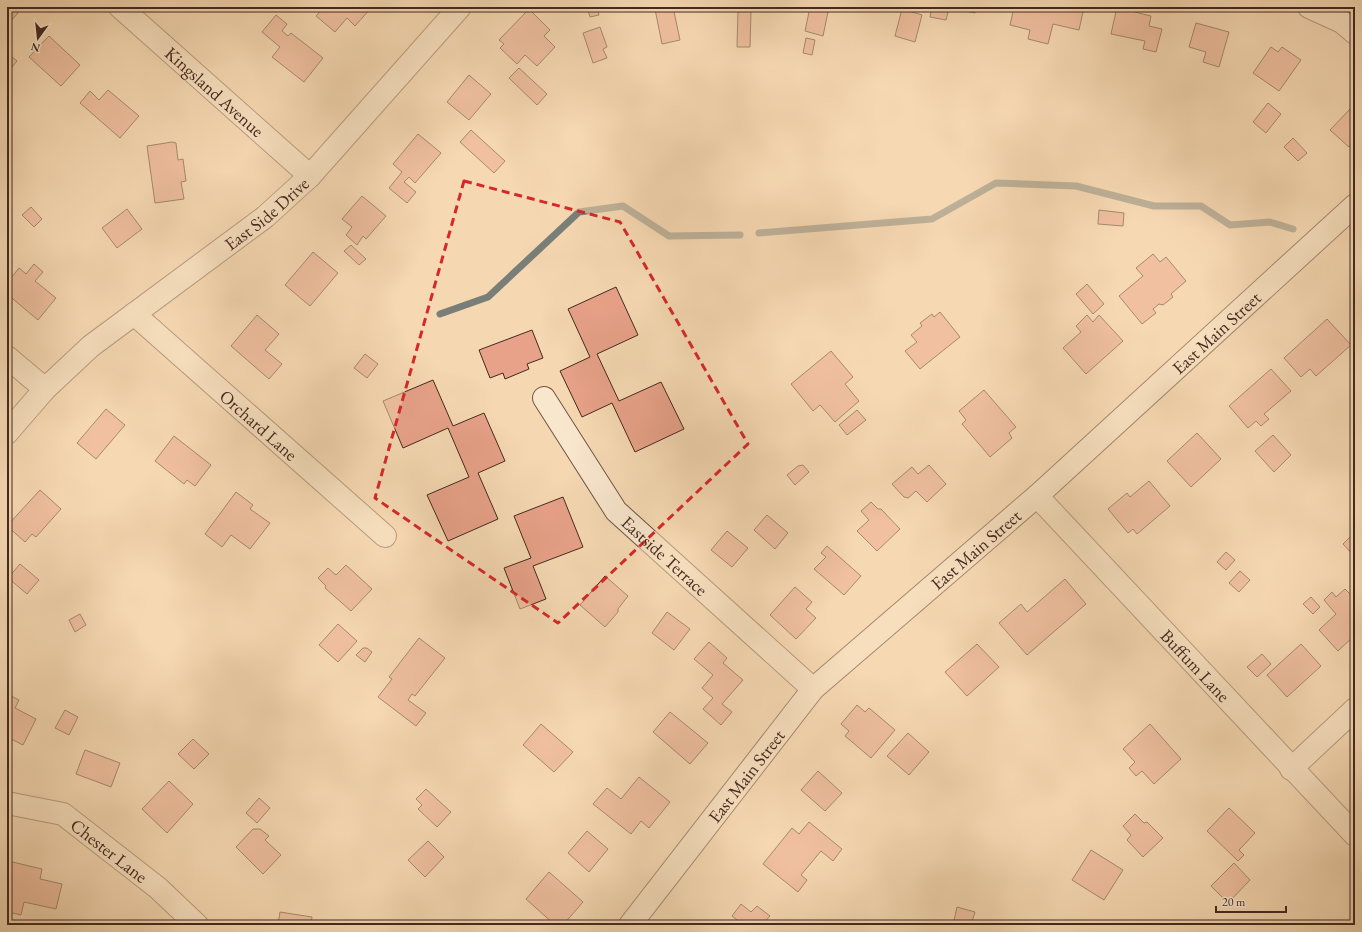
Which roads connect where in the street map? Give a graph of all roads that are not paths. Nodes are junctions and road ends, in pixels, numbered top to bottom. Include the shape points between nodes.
1 (120, 7) edge
2 (460, 7) edge
3 (1309, 7) edge
4 (1355, 33) edge
5 (310, 176) junction
6 (1355, 205) edge
7 (134, 314) junction
8 (7, 357) edge
9 (45, 389) junction
10 (544, 398) dead end
11 (7, 432) edge
12 (1037, 496) junction
13 (385, 536) dead end
14 (813, 689) junction
15 (1355, 709) edge
16 (1291, 769) junction
17 (7, 803) edge
18 (1355, 835) edge
19 (197, 925) edge
20 (630, 925) edge

1 - 5 street, Kingsland Avenue
2 - 5 street, East Side Drive
3 - 4 street via 1342,22
5 - 7 street, East Side Drive via 265,216
6 - 12 street, East Main Street
7 - 9 street, East Side Drive via 91,346
7 - 13 street, Orchard Lane
8 - 9 street
9 - 11 street, East Side Drive
10 - 14 street, Eastside Terrace via 616,511
12 - 14 street, East Main Street
12 - 16 street, Buffum Lane
14 - 20 street, East Main Street
15 - 16 street
16 - 18 street, Buffum Lane
17 - 19 street, Chester Lane via 64,814 158,888

